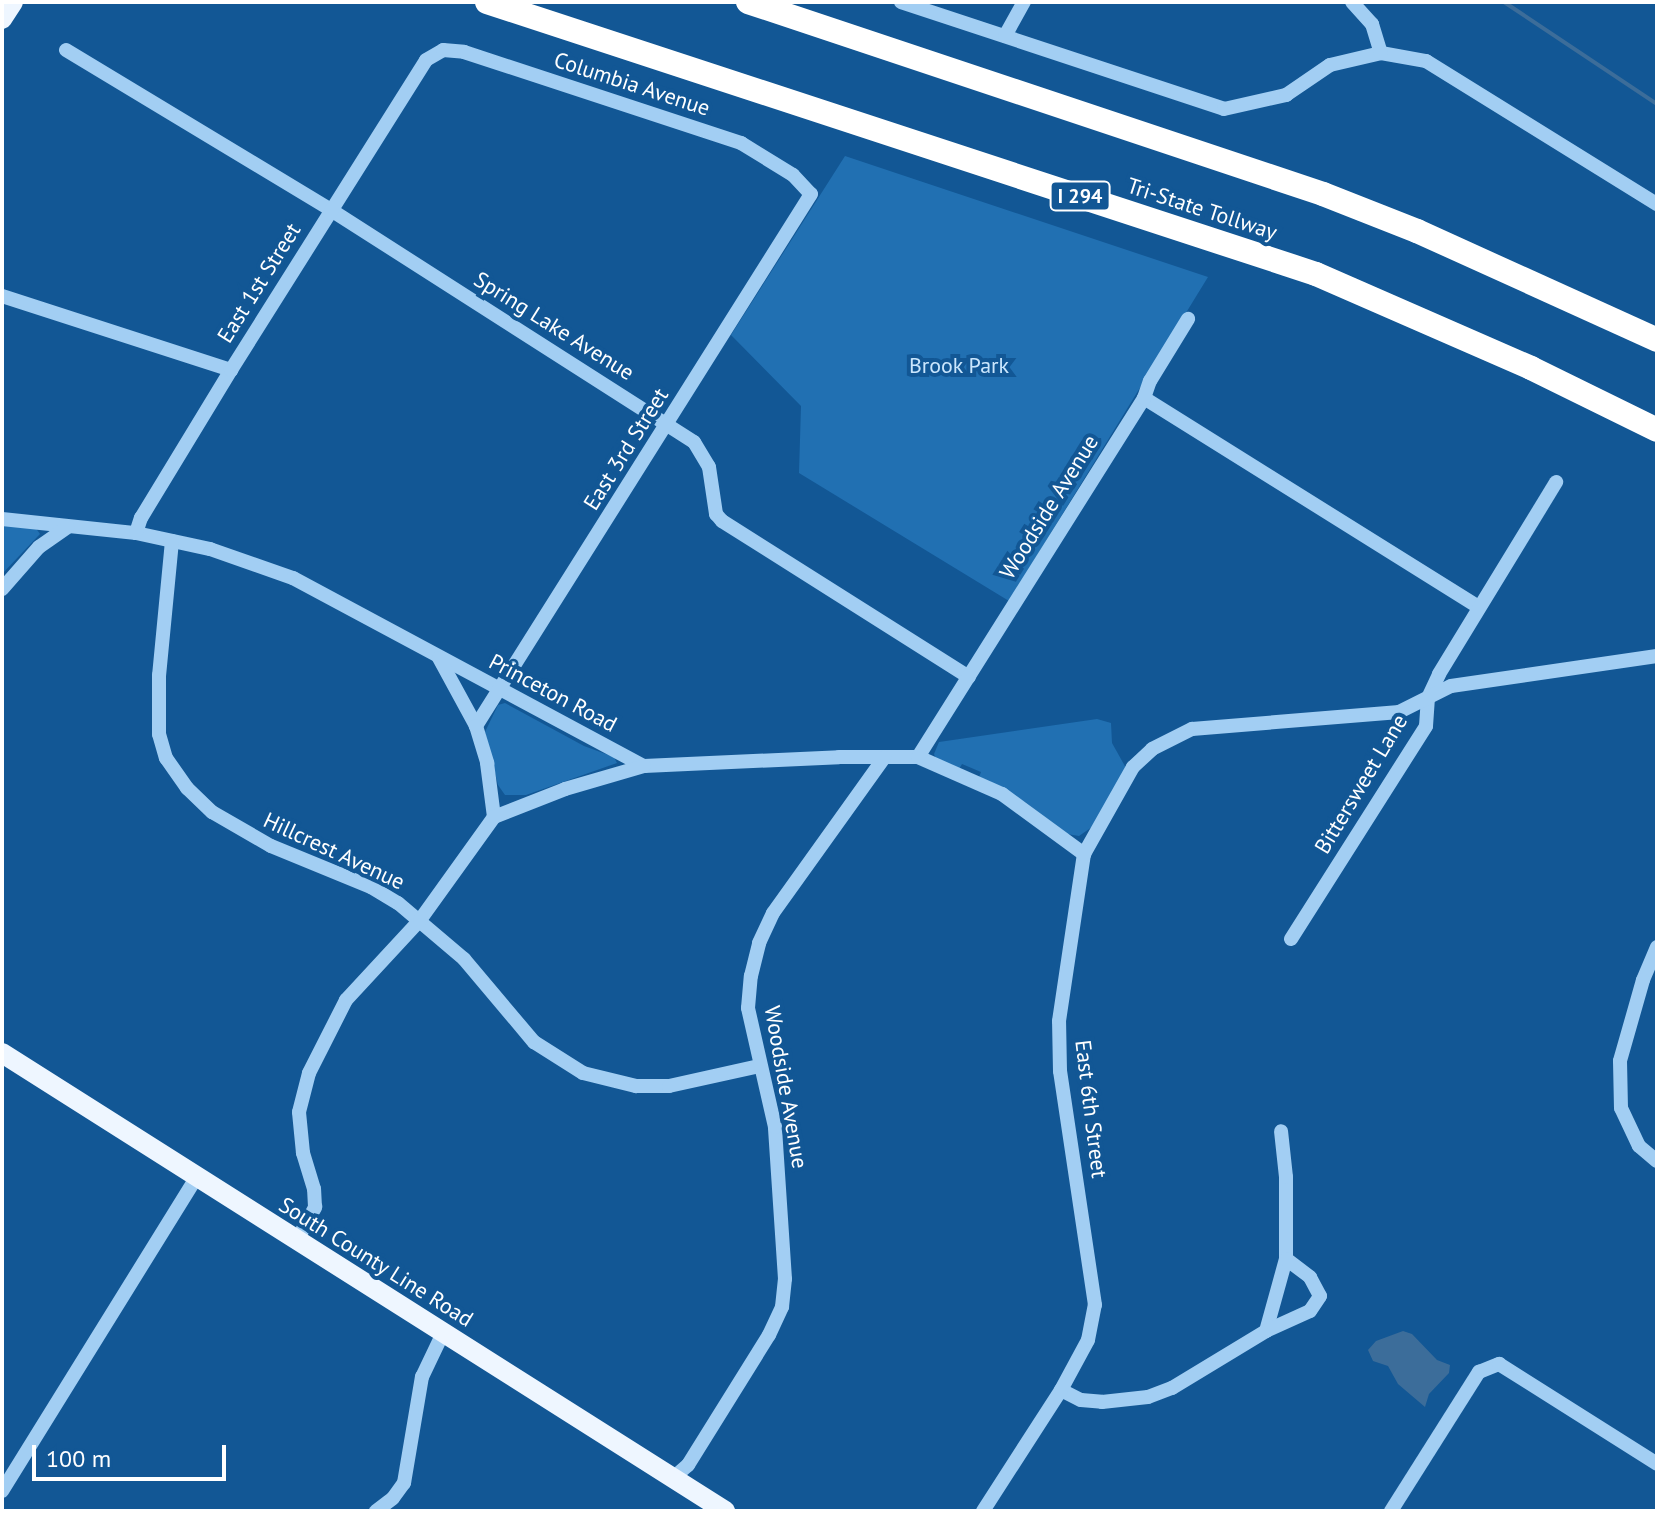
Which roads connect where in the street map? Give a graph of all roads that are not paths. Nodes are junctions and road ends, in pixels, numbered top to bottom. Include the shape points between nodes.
1 (13, 2) edge
2 (487, 2) edge
3 (748, 2) edge
4 (901, 2) edge
5 (1024, 2) edge
6 (1352, 2) edge
7 (2, 19) edge
8 (1005, 36) junction
9 (66, 50) dead end
10 (1381, 53) junction
11 (426, 60) joint
12 (811, 194) joint
13 (1657, 204) edge
14 (331, 210) junction
15 (2, 296) edge
16 (1188, 319) dead end
17 (1657, 340) edge
18 (231, 370) junction
19 (1144, 398) junction
20 (667, 424) junction
21 (1657, 430) edge
22 (1556, 482) dead end
23 (2, 519) edge
24 (68, 527) junction
25 (136, 533) junction
26 (172, 541) junction
27 (2, 589) edge
28 (1478, 607) junction
29 (1657, 656) edge
30 (439, 658) junction
31 (969, 677) junction
32 (500, 689) junction
33 (1428, 698) junction
34 (476, 726) junction
35 (918, 757) junction
36 (884, 758) junction
37 (644, 766) junction
38 (494, 817) junction
39 (1084, 854) junction
40 (420, 920) junction
41 (1291, 939) dead end
42 (1657, 947) edge
43 (2, 1053) edge
44 (759, 1066) junction
45 (1281, 1131) dead end
46 (1657, 1161) edge
47 (197, 1177) junction
48 (297, 1240) junction
49 (1286, 1259) junction
50 (1266, 1331) junction
51 (443, 1333) junction
52 (1061, 1390) junction
53 (1657, 1464) edge
54 (673, 1478) junction
55 (2, 1491) edge
56 (376, 1511) edge
57 (725, 1511) edge
58 (983, 1511) edge
59 (1391, 1511) edge

1 - 7 main road
2 - 21 highway, Tri-State Tollway / I 294 via 1316,274
3 - 17 highway via 1323,194
4 - 8 street
5 - 8 street
6 - 10 street via 1372,24
8 - 10 street via 1224,109 1286,95 1330,65
9 - 14 street, Spring Lake Avenue
10 - 13 street via 1426,61
11 - 12 street, Columbia Avenue via 443,50 464,52 741,143 793,175
11 - 14 street, East 1st Street
12 - 20 street, East 3rd Street
14 - 18 street, East 1st Street
14 - 20 street, Spring Lake Avenue
15 - 18 street
16 - 19 street, Woodside Avenue
18 - 25 street, East 1st Street
19 - 28 street
19 - 31 street, Woodside Avenue
20 - 31 street, Spring Lake Avenue via 703,451 722,521
20 - 32 street, East 3rd Street
22 - 28 street, Bittersweet Lane
23 - 24 street, Princeton Road
24 - 25 street, Princeton Road
24 - 27 street via 39,547
25 - 26 street, Princeton Road
26 - 30 street, Princeton Road via 293,578
26 - 40 street, Hillcrest Avenue via 159,675 159,734 166,758 187,788 239,830 371,887
28 - 33 street, Bittersweet Lane
29 - 33 street via 1451,686
30 - 32 street, Princeton Road
30 - 34 street
31 - 35 street, Woodside Avenue
32 - 34 street, East 3rd Street
32 - 37 street, Princeton Road
33 - 39 street, East 6th Street via 1399,712 1192,729 1152,749 1133,767
33 - 41 street, Bittersweet Lane via 1426,726
34 - 38 street
35 - 36 street
35 - 39 street via 1002,794
36 - 37 street
36 - 44 street, Woodside Avenue via 773,913 759,943 748,1008
37 - 38 street
38 - 40 street
39 - 52 street, East 6th Street via 1059,1021 1060,1071 1095,1305 1088,1340
40 - 44 street, Hillcrest Avenue via 464,959 534,1042 583,1073 636,1086 669,1086
40 - 48 street via 346,1000 309,1073 299,1112 315,1207
42 - 46 street via 1620,1061 1621,1108 1639,1146
43 - 47 main road, South County Line Road
44 - 54 street, Woodside Avenue via 775,1127 780,1175 782,1307 688,1465
45 - 49 street
47 - 48 main road, South County Line Road
47 - 55 street
48 - 51 main road, South County Line Road
49 - 50 street
49 - 50 street via 1310,1277 1320,1296 1310,1311
50 - 52 street via 1148,1397 1102,1402
51 - 54 main road, South County Line Road
51 - 56 street via 422,1377 404,1483
52 - 58 street, East 6th Street
53 - 59 street via 1499,1364 1479,1372
54 - 57 main road, South County Line Road

